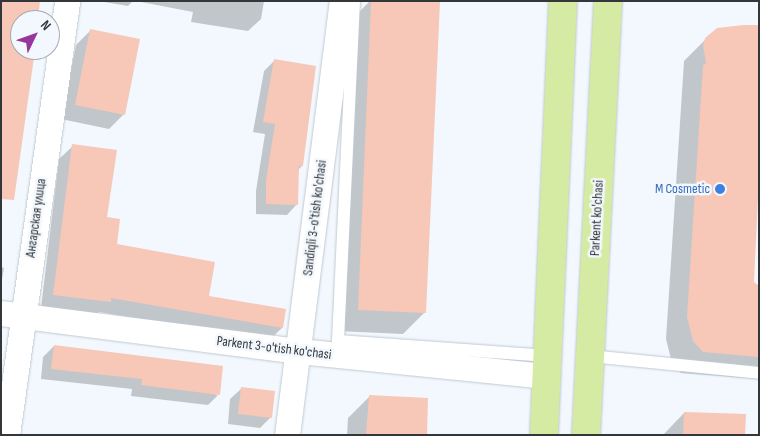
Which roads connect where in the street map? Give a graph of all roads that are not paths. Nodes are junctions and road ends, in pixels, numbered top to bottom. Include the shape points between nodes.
1 (68, 1) edge
2 (342, 1) edge
3 (354, 1) edge
4 (563, 1) edge
5 (608, 1) edge
6 (11, 315) edge
7 (299, 351) junction
8 (590, 356) junction
9 (547, 366) junction
10 (759, 373) edge
11 (7, 435) edge
12 (287, 435) edge
13 (544, 435) edge
14 (586, 435) edge

1 - 6 street, Ангарская улица
2 - 7 street, Sandiqli 3-o'tish ko'chasi
3 - 9 lane via 338,341
4 - 9 main road
5 - 8 main road, Parkent ko'chasi
6 - 7 street, Parkent 3-o'tish ko'chasi
6 - 11 street, Ангарская улица
7 - 9 street, Parkent 3-o'tish ko'chasi
7 - 12 street, Sandiqli 3-o'tish ko'chasi
8 - 10 lane
8 - 14 main road, Parkent ko'chasi
9 - 13 main road

